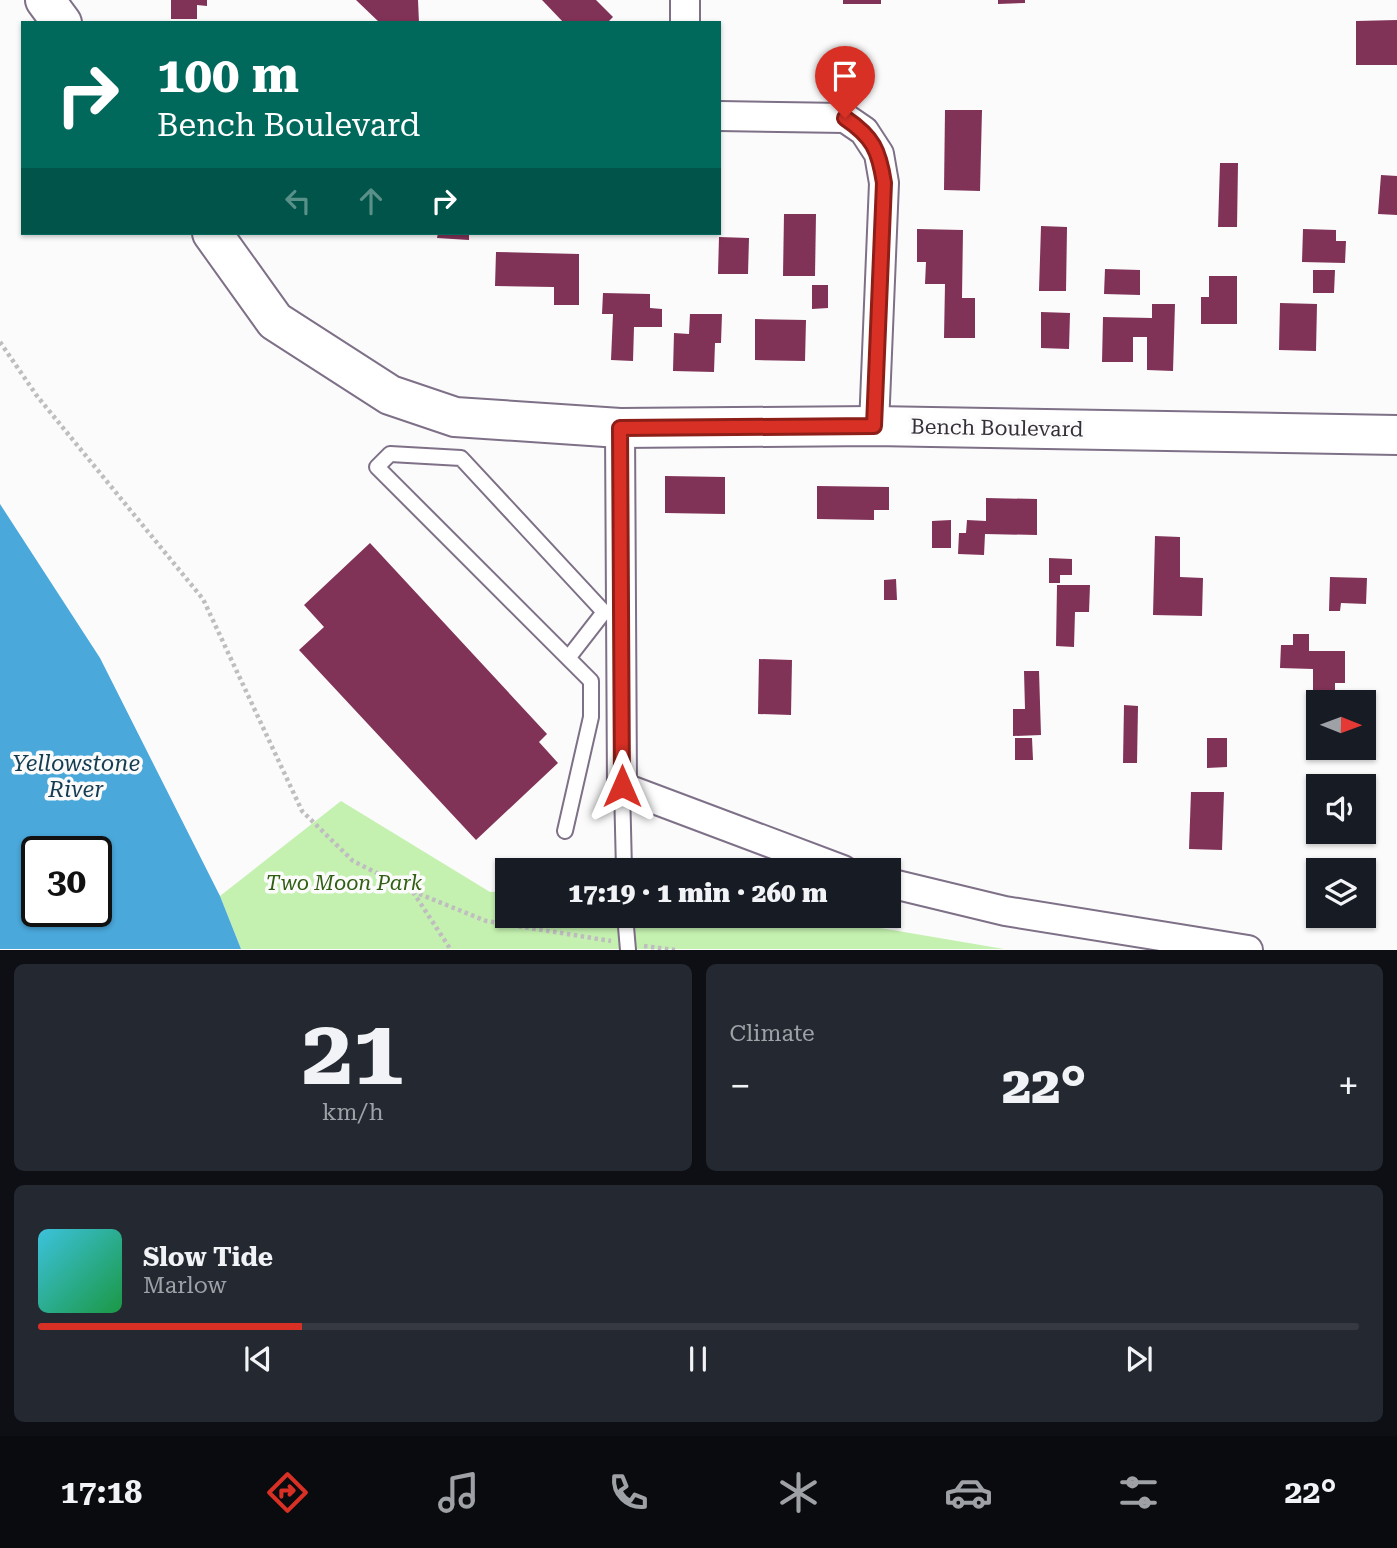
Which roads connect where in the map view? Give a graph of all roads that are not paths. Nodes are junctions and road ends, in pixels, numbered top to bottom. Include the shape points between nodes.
1 (45, 0) edge
2 (685, 0) edge
3 (61, 21) edge
4 (685, 21) edge
5 (721, 116) edge
6 (213, 235) edge
7 (874, 426) junction
8 (620, 428) junction
9 (1397, 435) edge
10 (613, 612) junction
11 (569, 657) junction
12 (622, 786) junction
13 (565, 831) dead end
14 (624, 858) edge
15 (811, 858) edge
16 (901, 886) edge
17 (626, 928) edge
18 (627, 946) edge
19 (1248, 950) edge

1 - 3 main road
2 - 4 street
5 - 7 street via 845,118 864,131 879,154 884,183
6 - 8 main road, Bench Boulevard via 275,321 390,395 455,417
7 - 8 main road, Bench Boulevard
7 - 9 main road, Bench Boulevard
8 - 10 street
10 - 11 lane
10 - 11 lane via 461,457 390,454 377,467
10 - 12 street
11 - 13 lane via 591,681 591,717
12 - 14 lane
12 - 15 street
16 - 19 street via 1005,911
17 - 18 lane

